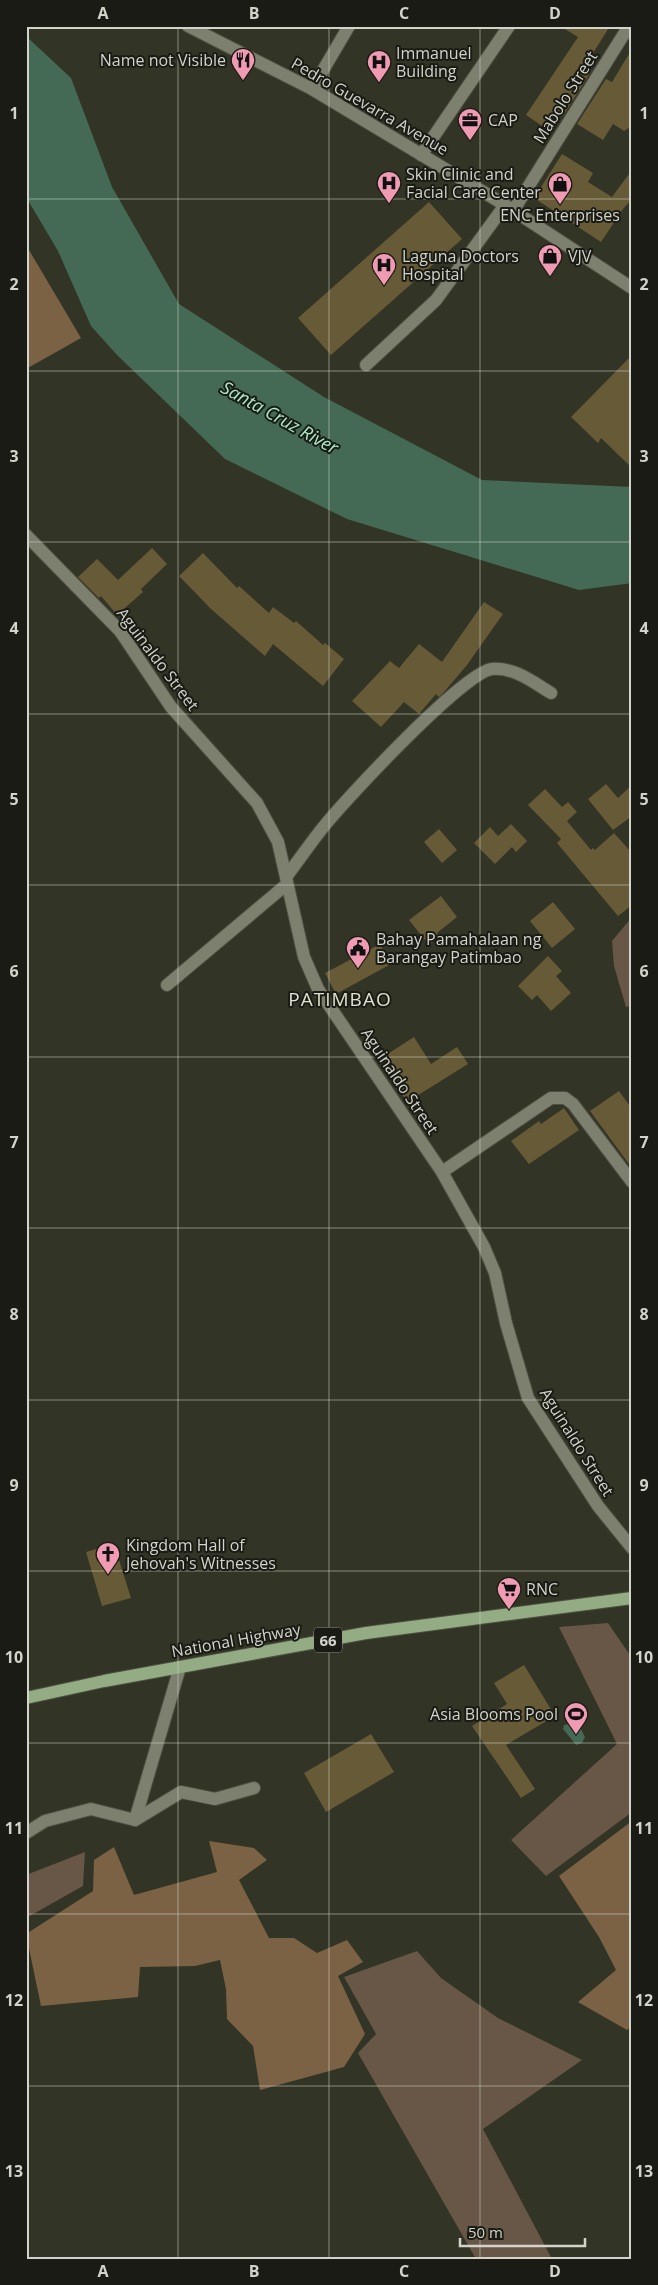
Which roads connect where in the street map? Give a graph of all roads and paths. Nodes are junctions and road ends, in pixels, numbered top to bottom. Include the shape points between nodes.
1 (188, 26) edge
2 (349, 26) edge
3 (509, 26) edge
4 (629, 26) edge
5 (312, 89) junction
6 (421, 155) junction
7 (509, 208) junction
8 (632, 288) edge
9 (366, 366) dead end
10 (26, 535) edge
11 (551, 693) dead end
12 (286, 880) junction
13 (168, 985) dead end
14 (442, 1172) junction
15 (632, 1182) edge
16 (632, 1548) edge
17 (632, 1598) edge
18 (180, 1667) junction
19 (26, 1698) edge
20 (254, 1788) dead end
21 (135, 1820) junction
22 (26, 1833) edge

1 - 5 street, Pedro Guevarra Avenue
2 - 5 street
3 - 6 street
4 - 7 street, Mabolo Street
5 - 6 street, Pedro Guevarra Avenue
6 - 7 street, Pedro Guevarra Avenue
7 - 8 street, Pedro Guevarra Avenue
7 - 9 street, Mabolo Street via 436,300
10 - 12 street, Aguinaldo Street via 120,631 170,707 256,803 278,842
11 - 12 street via 518,673 491,669 471,681 392,753 325,825
12 - 13 street
12 - 14 street, Aguinaldo Street via 304,957 318,989
14 - 15 street via 551,1098 565,1098 573,1104
14 - 16 street, Aguinaldo Street via 484,1247 495,1274 528,1398 598,1506
17 - 18 main road, National Highway / 66 via 375,1632
18 - 19 main road, National Highway / 66
18 - 21 street
20 - 21 street via 215,1799 181,1792
21 - 22 street via 91,1809 45,1821

